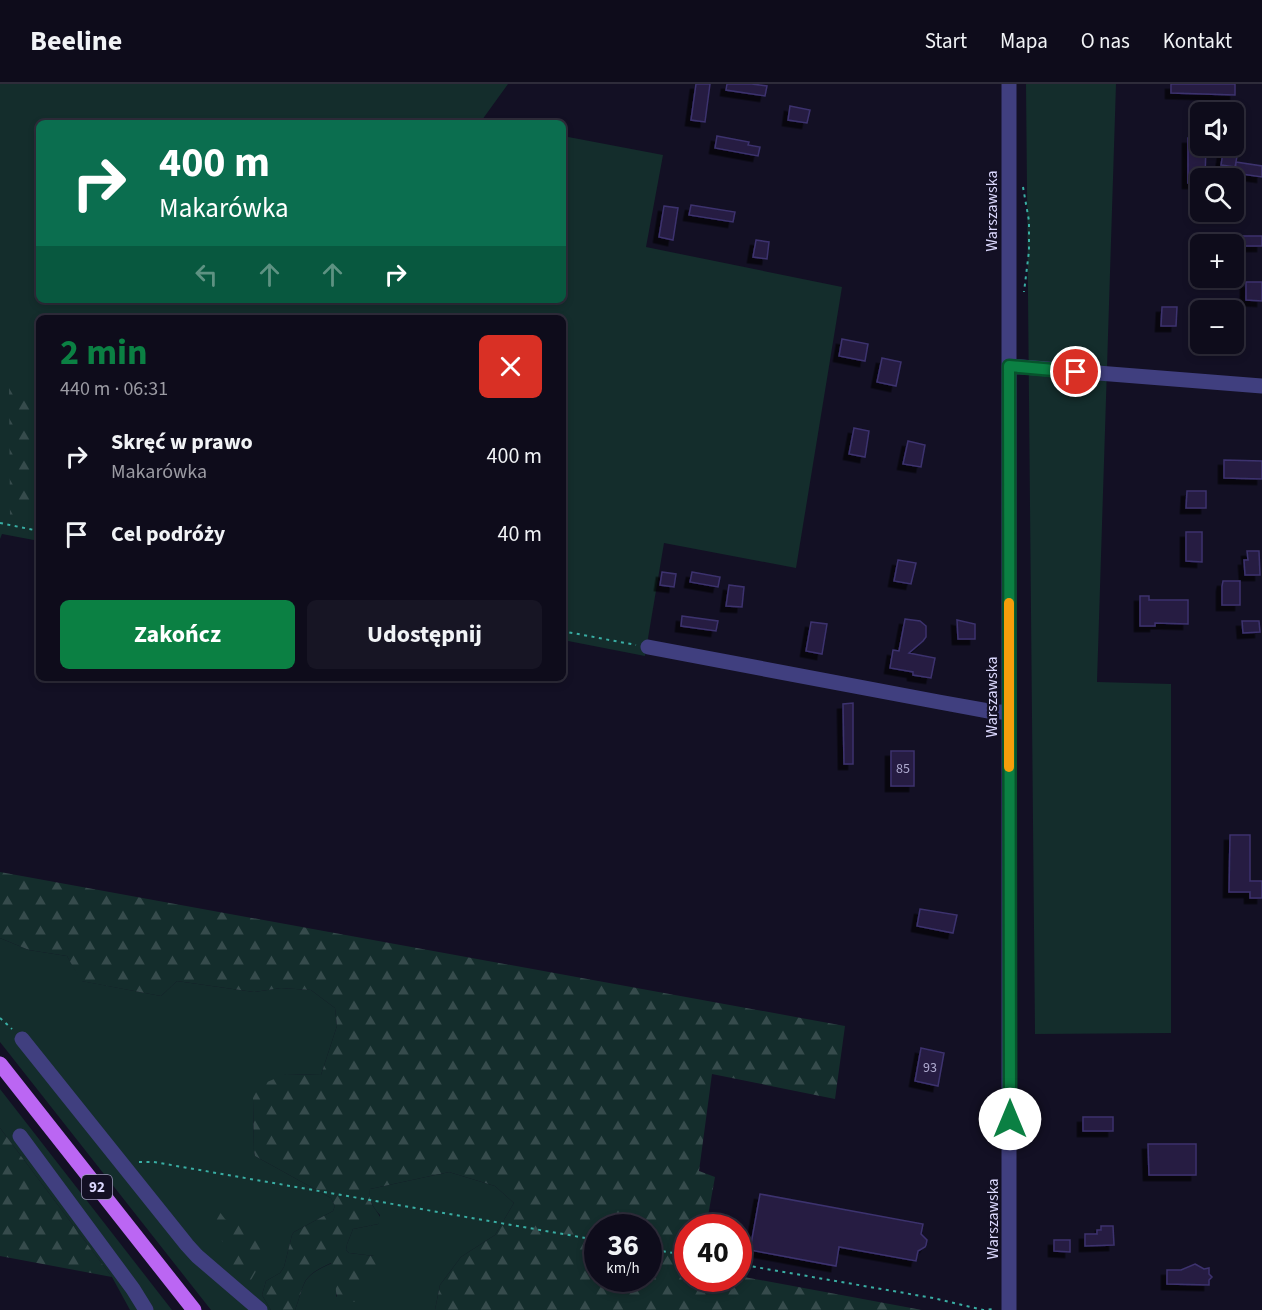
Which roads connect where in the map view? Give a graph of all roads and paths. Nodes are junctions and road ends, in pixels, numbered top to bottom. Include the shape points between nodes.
1 (1009, 84) edge
2 (1023, 185) dead end
3 (1023, 296) dead end
4 (1009, 366) junction
5 (1262, 386) edge
6 (0, 523) edge
7 (36, 530) edge
8 (566, 632) edge
9 (648, 647) joint
10 (1009, 712) junction
11 (0, 1018) edge
12 (22, 1040) joint
13 (0, 1064) edge
14 (20, 1136) dead end
15 (120, 1162) junction
16 (584, 1238) edge
17 (752, 1266) edge
18 (146, 1310) edge
19 (194, 1310) edge
20 (260, 1310) edge
21 (1009, 1310) edge

1 - 4 street, Warszawska
2 - 3 path via 1029,221
4 - 5 street
4 - 10 street, Warszawska
6 - 7 path
8 - 9 path
9 - 10 street
10 - 21 street, Warszawska
11 - 12 path
12 - 15 street
13 - 19 main road, 92
14 - 18 street
15 - 16 path via 154,1162
15 - 20 street via 192,1251
17 - 21 path via 983,1310

